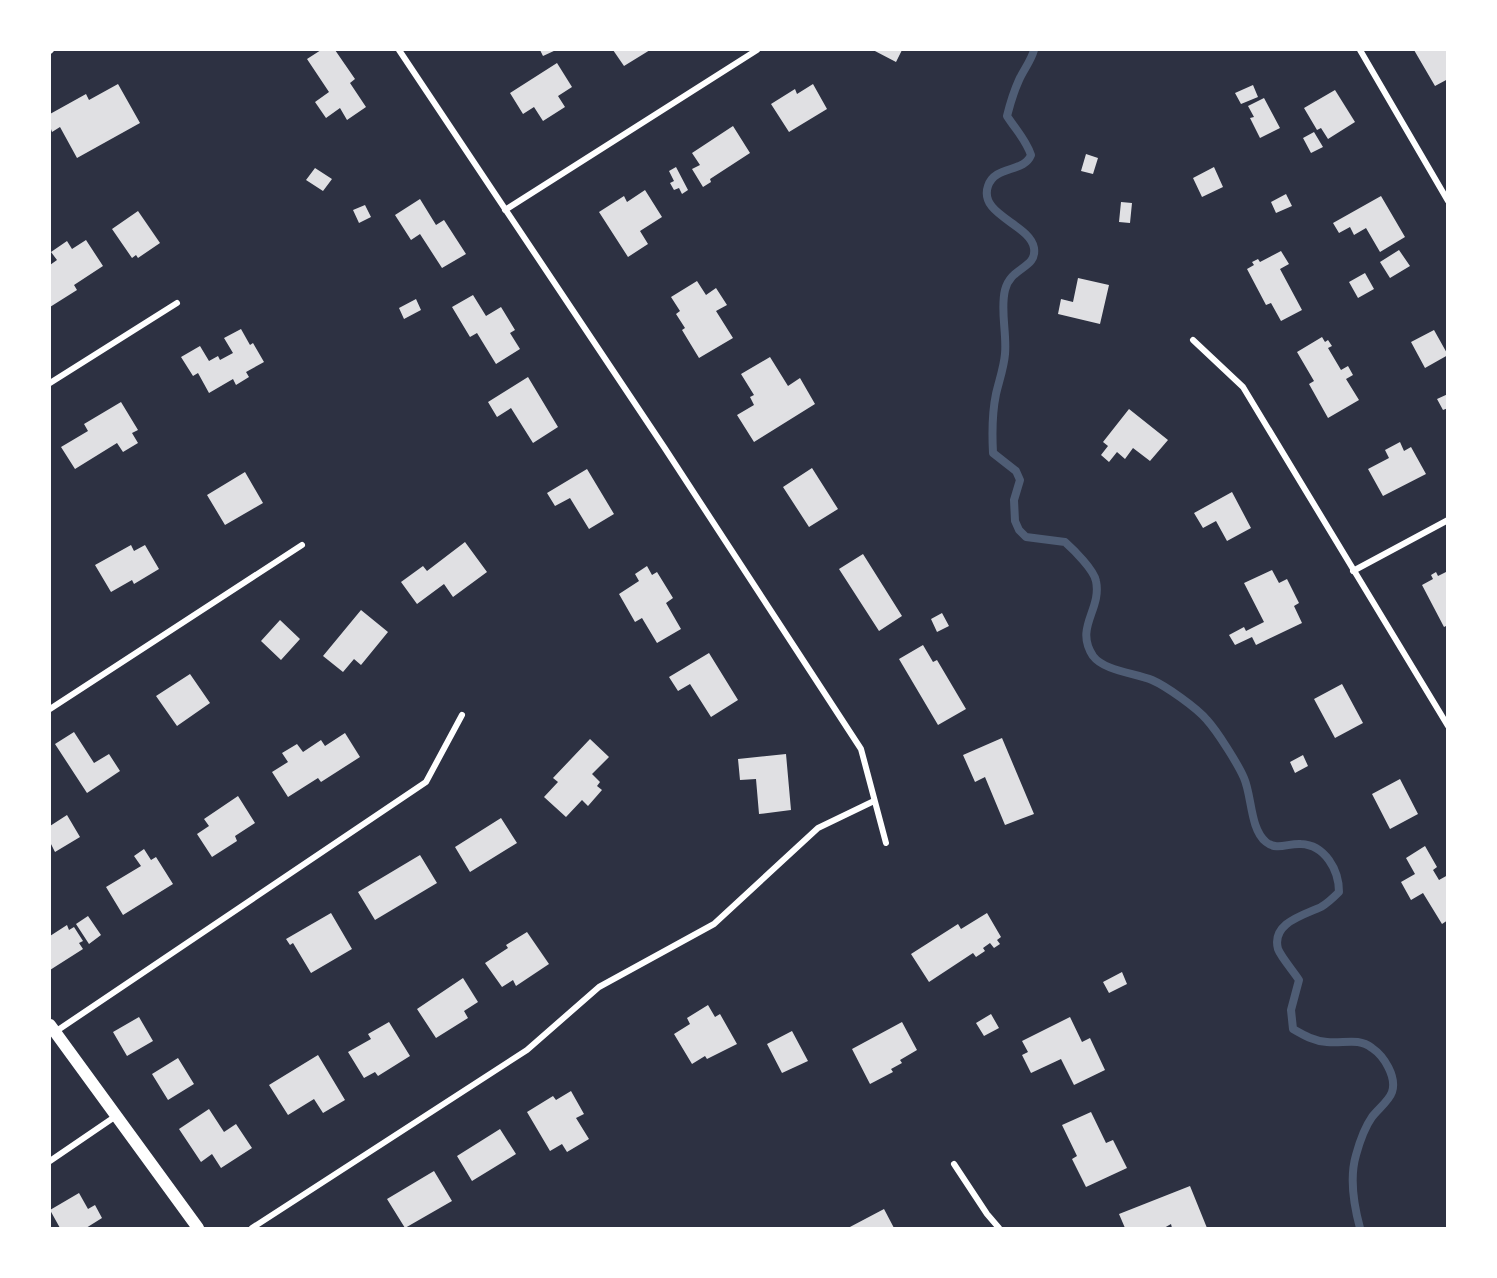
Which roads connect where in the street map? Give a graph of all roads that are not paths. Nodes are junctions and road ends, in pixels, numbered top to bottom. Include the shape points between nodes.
1 (399, 50) edge
2 (757, 50) edge
3 (1360, 50) edge
4 (1448, 201) edge
5 (505, 210) junction
6 (177, 303) dead end
7 (1193, 340) dead end
8 (50, 383) edge
9 (1448, 520) edge
10 (302, 545) dead end
11 (1353, 571) junction
12 (50, 709) edge
13 (462, 715) dead end
14 (1448, 726) edge
15 (874, 801) junction
16 (886, 843) dead end
17 (52, 1028) edge
18 (116, 1116) junction
19 (50, 1161) edge
20 (954, 1164) dead end
21 (198, 1228) edge
22 (252, 1228) edge
23 (999, 1228) edge

1 - 5 street
2 - 5 street
3 - 4 street
5 - 15 street via 861,749
6 - 8 street
7 - 11 street via 1243,387
9 - 11 street
10 - 12 street
11 - 14 street
13 - 17 street via 426,782
15 - 16 street
15 - 22 street via 818,828 714,924 599,987 526,1050
17 - 18 main road
18 - 19 street
18 - 21 main road
20 - 23 street

